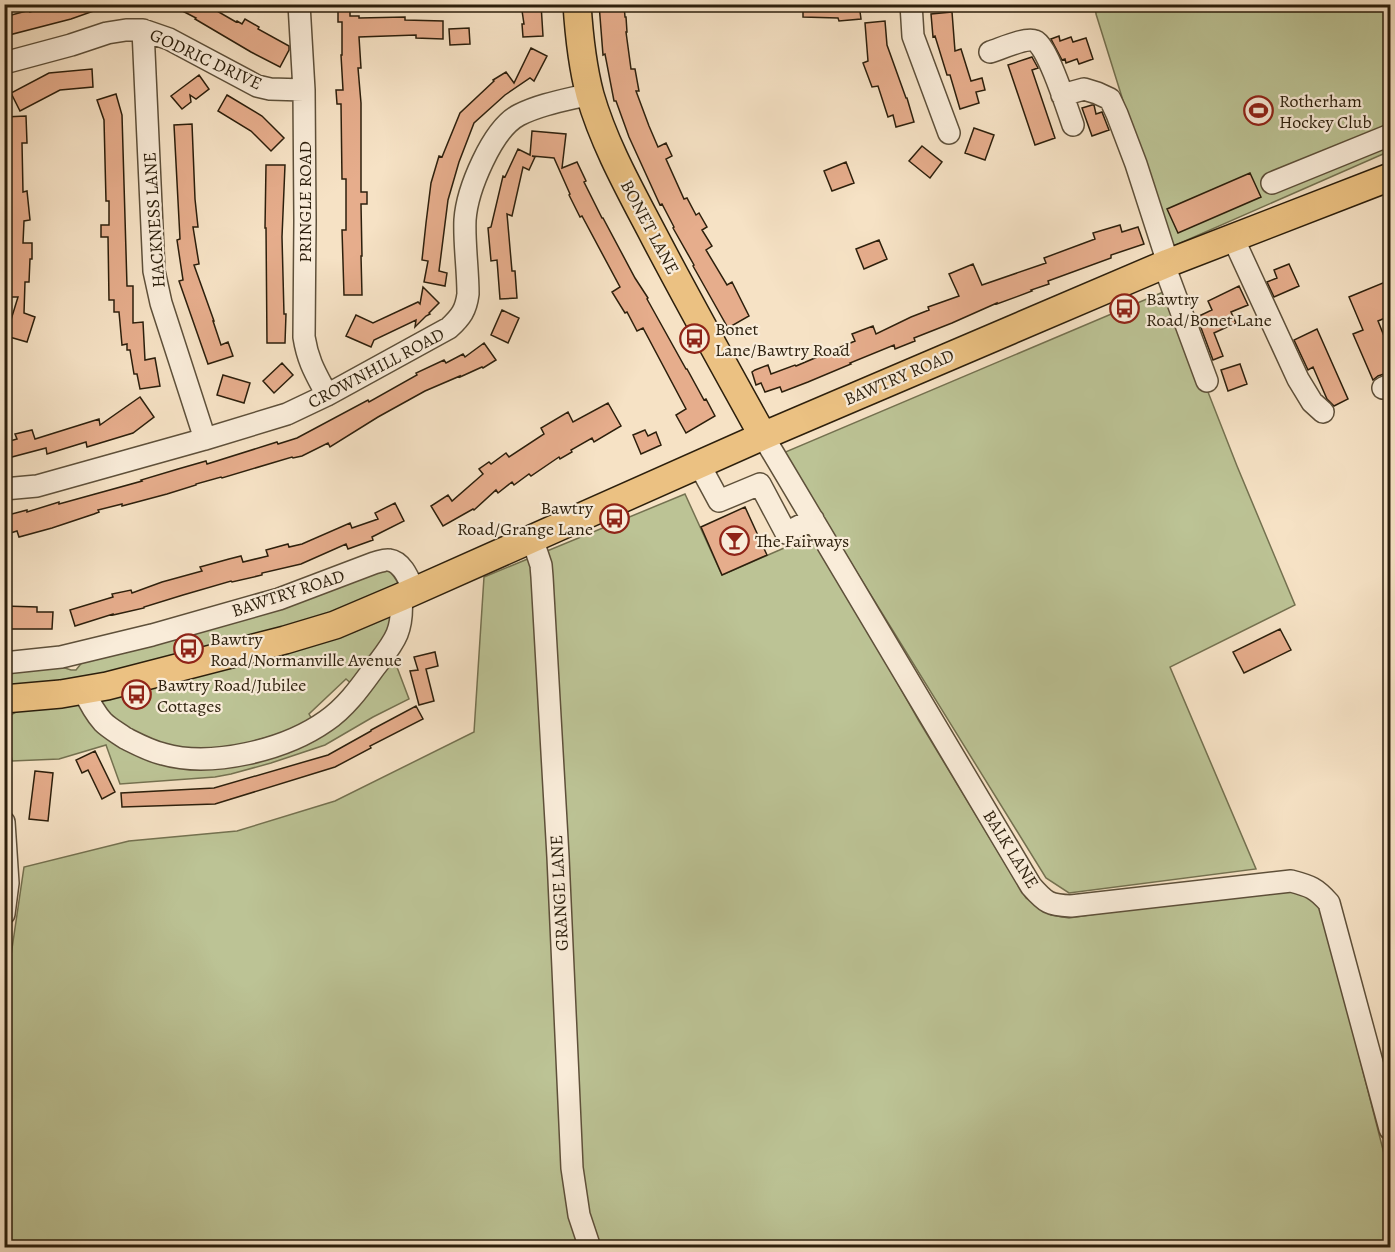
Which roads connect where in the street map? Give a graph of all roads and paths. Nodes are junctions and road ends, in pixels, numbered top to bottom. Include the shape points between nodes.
1 (299, 4) edge
2 (577, 4) edge
3 (911, 4) edge
4 (143, 30) junction
5 (990, 52) dead end
6 (4, 63) edge
7 (304, 90) junction
8 (590, 94) junction
9 (1062, 95) junction
10 (1073, 125) dead end
11 (949, 133) dead end
12 (1390, 135) edge
13 (1390, 177) edge
14 (1272, 183) dead end
15 (1233, 238) junction
16 (1166, 264) junction
17 (1207, 381) dead end
18 (327, 395) junction
19 (1323, 412) dead end
20 (763, 436) junction
21 (205, 439) junction
22 (699, 464) junction
23 (4, 489) edge
24 (813, 519) junction
25 (532, 538) junction
26 (408, 594) junction
27 (4, 663) edge
28 (84, 691) junction
29 (4, 699) edge
30 (4, 822) edge
31 (4, 914) edge
32 (1390, 1129) edge
33 (590, 1248) edge

1 - 7 street, PRINGLE ROAD
2 - 8 main road, BONET LANE via 580,46
3 - 11 street via 913,36
4 - 6 street, GODRIC DRIVE via 107,33
4 - 7 street, GODRIC DRIVE via 169,39 257,86
4 - 21 street, HACKNESS LANE via 154,271
5 - 9 street via 1026,40 1036,41 1042,46
7 - 18 street, PRINGLE ROAD via 304,337 311,365
8 - 18 street, CROWNHILL ROAD via 517,116 503,127 492,144 468,200 468,294 459,318 449,328
8 - 20 main road, BONET LANE via 630,191
9 - 10 street
9 - 16 street via 1084,89 1110,99 1136,164
12 - 14 street
13 - 15 main road, BAWTRY ROAD
15 - 16 main road, BAWTRY ROAD
15 - 19 street via 1298,379
16 - 17 street
16 - 20 main road, BAWTRY ROAD
18 - 21 street, CROWNHILL ROAD via 286,414
20 - 22 main road, BAWTRY ROAD
20 - 24 street, BALK LANE
21 - 23 street, CROWNHILL ROAD via 37,486
22 - 24 street via 719,501 760,484 786,533
22 - 25 main road, BAWTRY ROAD
24 - 32 street, BALK LANE via 1025,876 1043,900 1071,906 1291,881 1319,891 1329,903
25 - 26 main road, BAWTRY ROAD
25 - 33 street, GRANGE LANE via 542,577 572,1168 579,1215
26 - 27 street, BAWTRY ROAD via 404,572 398,562 388,559 279,599 93,651
26 - 28 main road, BAWTRY ROAD via 335,625 285,640
26 - 28 street via 398,636 346,704 319,726 264,749 215,758 163,754 133,742 105,724
28 - 29 main road, BAWTRY ROAD
30 - 31 street via 8,883

